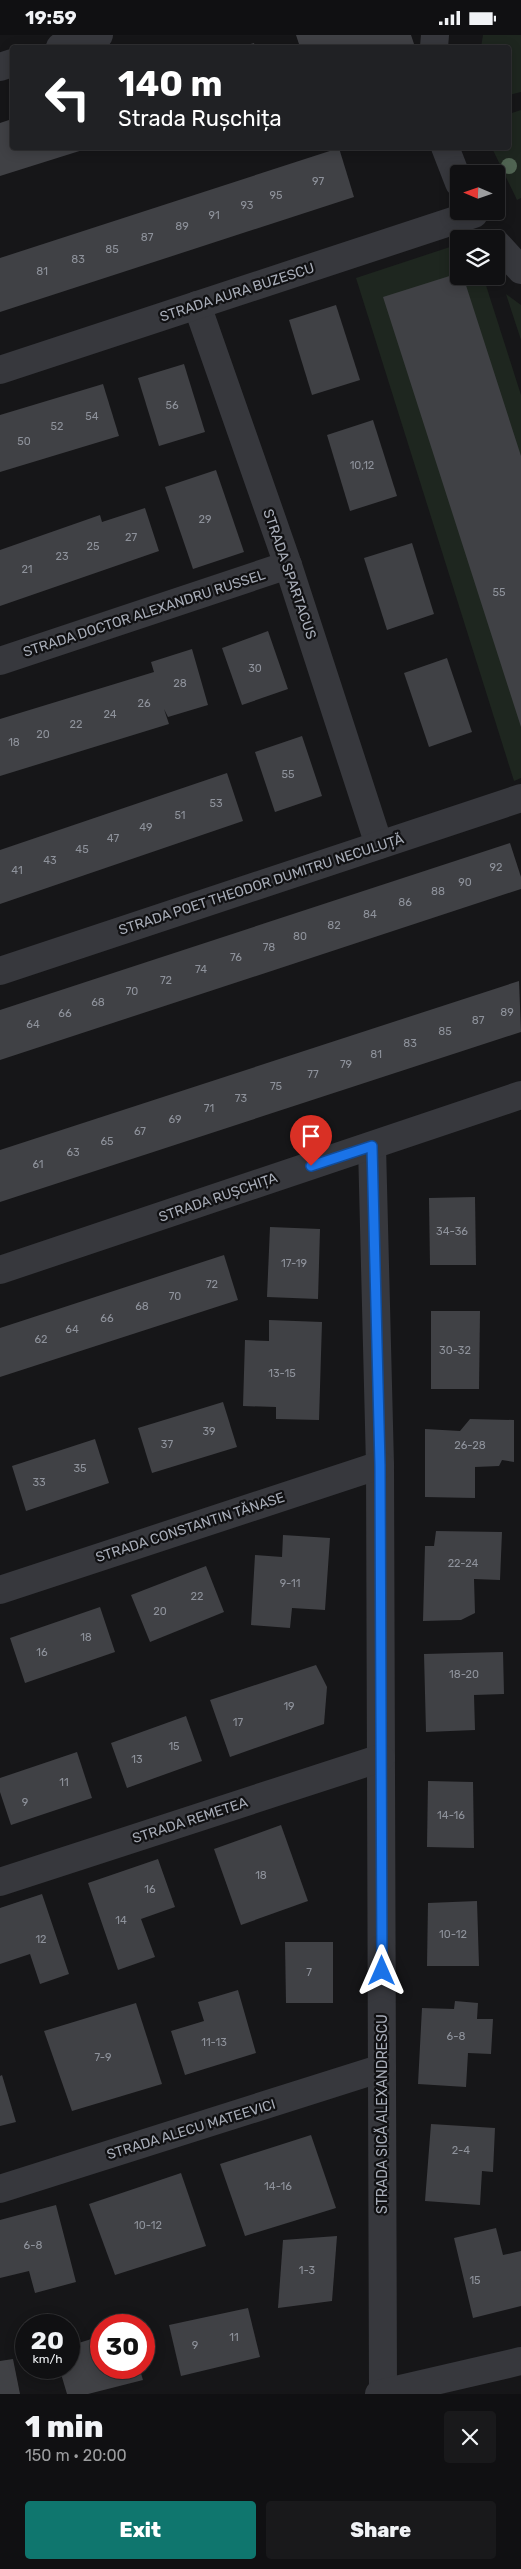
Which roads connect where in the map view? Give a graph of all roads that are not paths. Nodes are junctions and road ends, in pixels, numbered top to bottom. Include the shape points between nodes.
1 (99, 35) edge
2 (66, 45) edge
3 (447, 150) edge
4 (452, 165) edge
5 (453, 220) edge
6 (505, 253) edge
7 (521, 270) edge
8 (196, 305) junction
9 (0, 369) edge
10 (288, 565) junction
11 (0, 661) edge
12 (521, 798) edge
13 (379, 845) junction
14 (0, 971) edge
15 (521, 1095) edge
16 (372, 1146) junction
17 (0, 1270) edge
18 (380, 1465) junction
19 (0, 1590) edge
20 (381, 1758) junction
21 (0, 1883) edge
22 (382, 2068) junction
23 (0, 2189) edge
24 (521, 2361) edge
25 (381, 2394) edge

1 - 2 street
3 - 4 street
5 - 8 street, STRADA AURA BUZESCU
6 - 7 street
8 - 9 street, STRADA AURA BUZESCU
8 - 10 street, STRADA SPARTACUS
10 - 11 street, STRADA DOCTOR ALEXANDRU RUSSEL
10 - 13 street, STRADA SPARTACUS
12 - 13 street, STRADA POET THEODOR DUMITRU NECULUȚĂ
13 - 14 street, STRADA POET THEODOR DUMITRU NECULUȚĂ
15 - 16 street, STRADA RUȘCHIȚA
16 - 17 street, STRADA RUȘCHIȚA
16 - 18 street, STRADA SICĂ ALEXANDRESCU
18 - 19 street, STRADA CONSTANTIN TĂNASE
18 - 20 street, STRADA SICĂ ALEXANDRESCU
20 - 21 street, STRADA REMETEA
20 - 22 street, STRADA SICĂ ALEXANDRESCU
22 - 23 street, STRADA ALECU MATEEVICI
22 - 25 street, STRADA SICĂ ALEXANDRESCU
24 - 25 street

